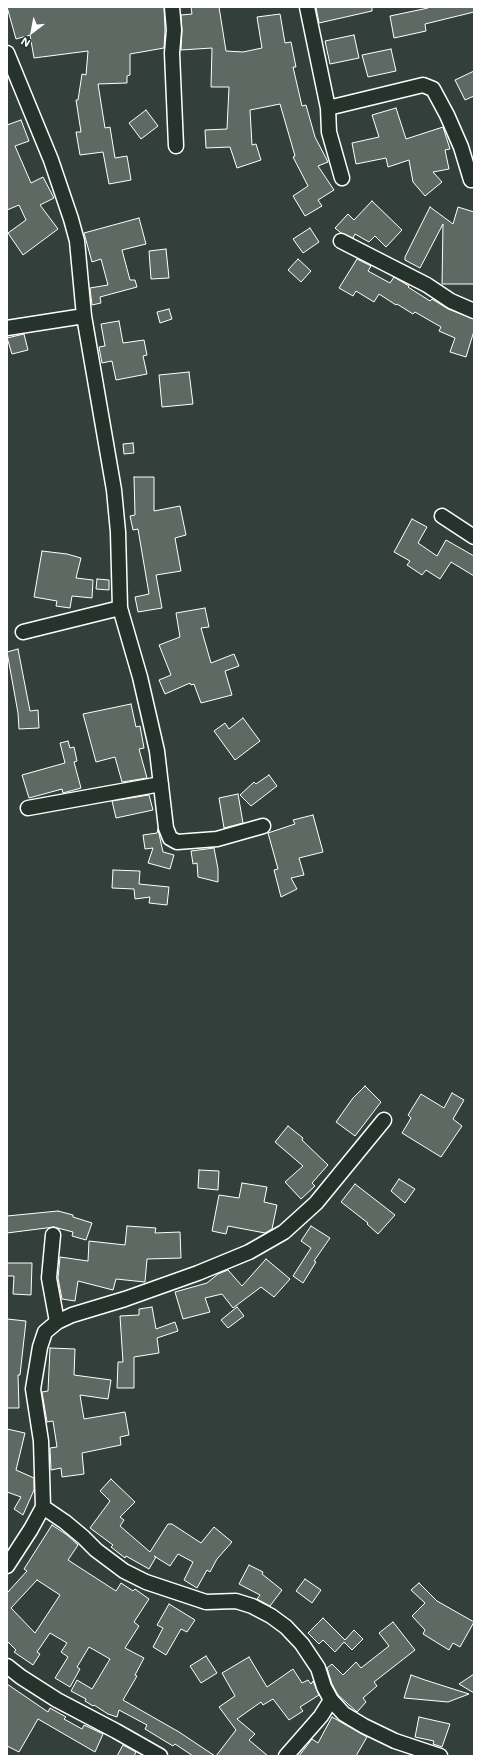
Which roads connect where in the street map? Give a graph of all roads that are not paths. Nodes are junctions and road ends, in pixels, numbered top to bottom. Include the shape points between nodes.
1 (172, 7) edge
2 (307, 7) edge
3 (7, 53) edge
4 (328, 108) junction
5 (176, 146) dead end
6 (342, 178) dead end
7 (471, 180) dead end
8 (341, 241) dead end
9 (474, 311) edge
10 (84, 316) junction
11 (7, 328) edge
12 (442, 516) dead end
13 (474, 537) edge
14 (120, 608) junction
15 (23, 632) dead end
16 (161, 784) junction
17 (28, 808) dead end
18 (264, 826) dead end
19 (384, 1120) dead end
20 (53, 1235) dead end
21 (57, 1322) junction
22 (43, 1507) junction
23 (7, 1566) edge
24 (7, 1666) edge
25 (331, 1700) junction
26 (160, 1756) edge
27 (286, 1756) edge
28 (440, 1756) edge

1 - 5 street
2 - 4 street
3 - 10 street via 51,160 71,220 76,241
4 - 6 street via 329,132
4 - 7 street via 423,85 433,89 448,115
8 - 9 street
10 - 11 street
10 - 14 street via 114,490
12 - 13 street
14 - 15 street
14 - 16 street via 140,677 157,751
16 - 17 street
16 - 18 street via 166,828 170,838 177,842 217,839
19 - 21 street via 316,1203 284,1232 249,1252 198,1273
20 - 21 street via 49,1278
21 - 22 street via 45,1332 33,1389 41,1441
22 - 23 street
22 - 25 street via 124,1571 146,1582 206,1602 236,1601 271,1616 302,1644 318,1668
24 - 26 street via 57,1700
25 - 27 street via 321,1716
25 - 28 street via 344,1714 364,1726

